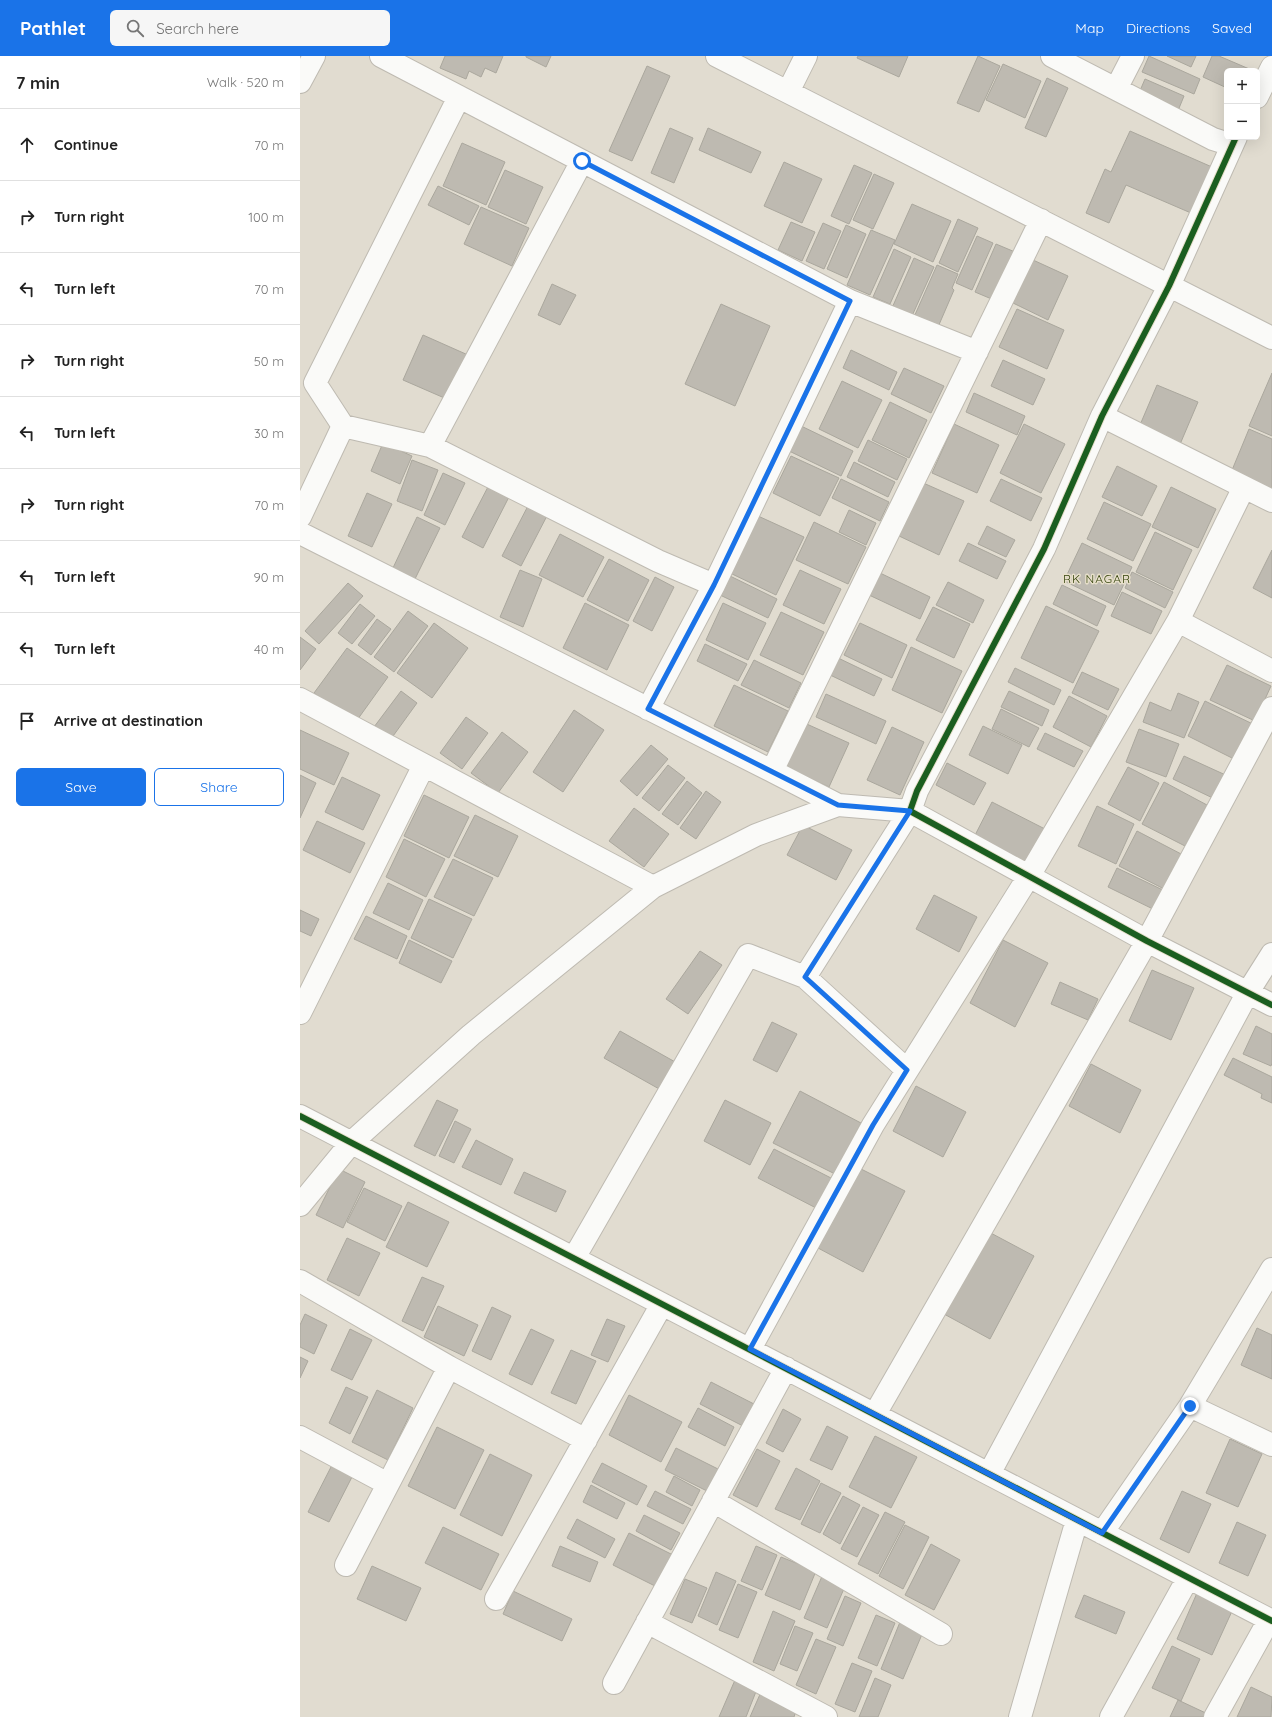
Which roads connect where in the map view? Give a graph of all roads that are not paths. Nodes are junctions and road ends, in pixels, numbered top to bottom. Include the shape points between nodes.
1 (314, 56) edge
2 (381, 56) edge
3 (717, 56) edge
4 (806, 56) edge
5 (1052, 56) edge
6 (1133, 56) edge
7 (1272, 67) edge
8 (300, 82) edge
9 (1116, 89) junction
10 (1260, 91) edge
11 (788, 92) junction
12 (459, 97) junction
13 (1234, 141) edge
14 (582, 161) junction
15 (1041, 220) junction
16 (1169, 286) junction
17 (850, 301) junction
18 (1272, 338) edge
19 (977, 352) junction
20 (1102, 416) junction
21 (343, 426) junction
22 (430, 446) junction
23 (1244, 487) junction
24 (1272, 501) edge
25 (300, 517) edge
26 (300, 533) edge
27 (714, 585) junction
28 (1178, 621) junction
29 (1272, 671) edge
30 (302, 706) edge
31 (1272, 708) edge
32 (648, 709) junction
33 (424, 765) junction
34 (772, 771) junction
35 (838, 805) junction
36 (910, 811) junction
37 (1028, 876) junction
38 (653, 887) junction
39 (1147, 941) junction
40 (1272, 954) edge
41 (805, 977) junction
42 (1248, 992) junction
43 (1272, 1005) edge
44 (300, 1013) edge
45 (907, 1070) junction
46 (300, 1116) edge
47 (352, 1142) junction
48 (300, 1205) edge
49 (574, 1258) junction
50 (1272, 1269) edge
51 (300, 1281) edge
52 (662, 1304) junction
53 (750, 1349) junction
54 (449, 1367) junction
55 (786, 1368) junction
56 (1190, 1406) junction
57 (875, 1414) junction
58 (300, 1437) edge
59 (586, 1440) junction
60 (1272, 1445) edge
61 (989, 1474) junction
62 (388, 1484) junction
63 (712, 1501) junction
64 (1077, 1520) junction
65 (1102, 1533) junction
66 (346, 1565) dead end
67 (1188, 1578) junction
68 (496, 1599) dead end
69 (1271, 1621) edge
70 (647, 1622) junction
71 (941, 1634) dead end
72 (614, 1683) dead end
73 (826, 1717) edge
74 (1020, 1717) edge
75 (1111, 1717) edge
76 (1215, 1717) edge

1 - 8 street
2 - 12 street
3 - 11 street
4 - 11 street
5 - 9 street
6 - 9 street
7 - 10 street
9 - 13 street via 1213,139
11 - 15 street
12 - 14 street
12 - 21 street via 315,383
13 - 16 street
14 - 17 street
14 - 22 street
15 - 16 street
15 - 19 street
16 - 18 street
16 - 20 street
17 - 19 street
17 - 27 street
19 - 34 street
20 - 23 street
20 - 36 street via 1044,549 917,791
21 - 22 street
21 - 25 street
22 - 27 street via 658,561
23 - 24 street
23 - 28 street
26 - 32 street
27 - 32 street
28 - 29 street
28 - 37 street
30 - 33 street
31 - 39 street
32 - 34 street
33 - 38 street
33 - 44 street
34 - 35 street
35 - 36 street
35 - 38 street via 756,835
36 - 37 street
36 - 41 street
37 - 39 street
37 - 45 street
38 - 47 street via 471,1035
39 - 42 street
39 - 57 street
40 - 42 street
41 - 45 street
41 - 49 street via 748,955
42 - 43 street
42 - 61 street
45 - 53 street via 873,1125
46 - 47 street
47 - 48 street
47 - 49 street
49 - 52 street
50 - 56 street
51 - 54 street
52 - 53 street
52 - 59 street
53 - 55 street
54 - 59 street
54 - 62 street
55 - 57 street
55 - 63 street
56 - 60 street
56 - 65 street
57 - 61 street
58 - 62 street
59 - 68 street
61 - 64 street
62 - 66 street
63 - 70 street
63 - 71 street
64 - 65 street
64 - 74 street
65 - 67 street
67 - 69 street
67 - 75 street
69 - 76 street
70 - 72 street
70 - 73 street

